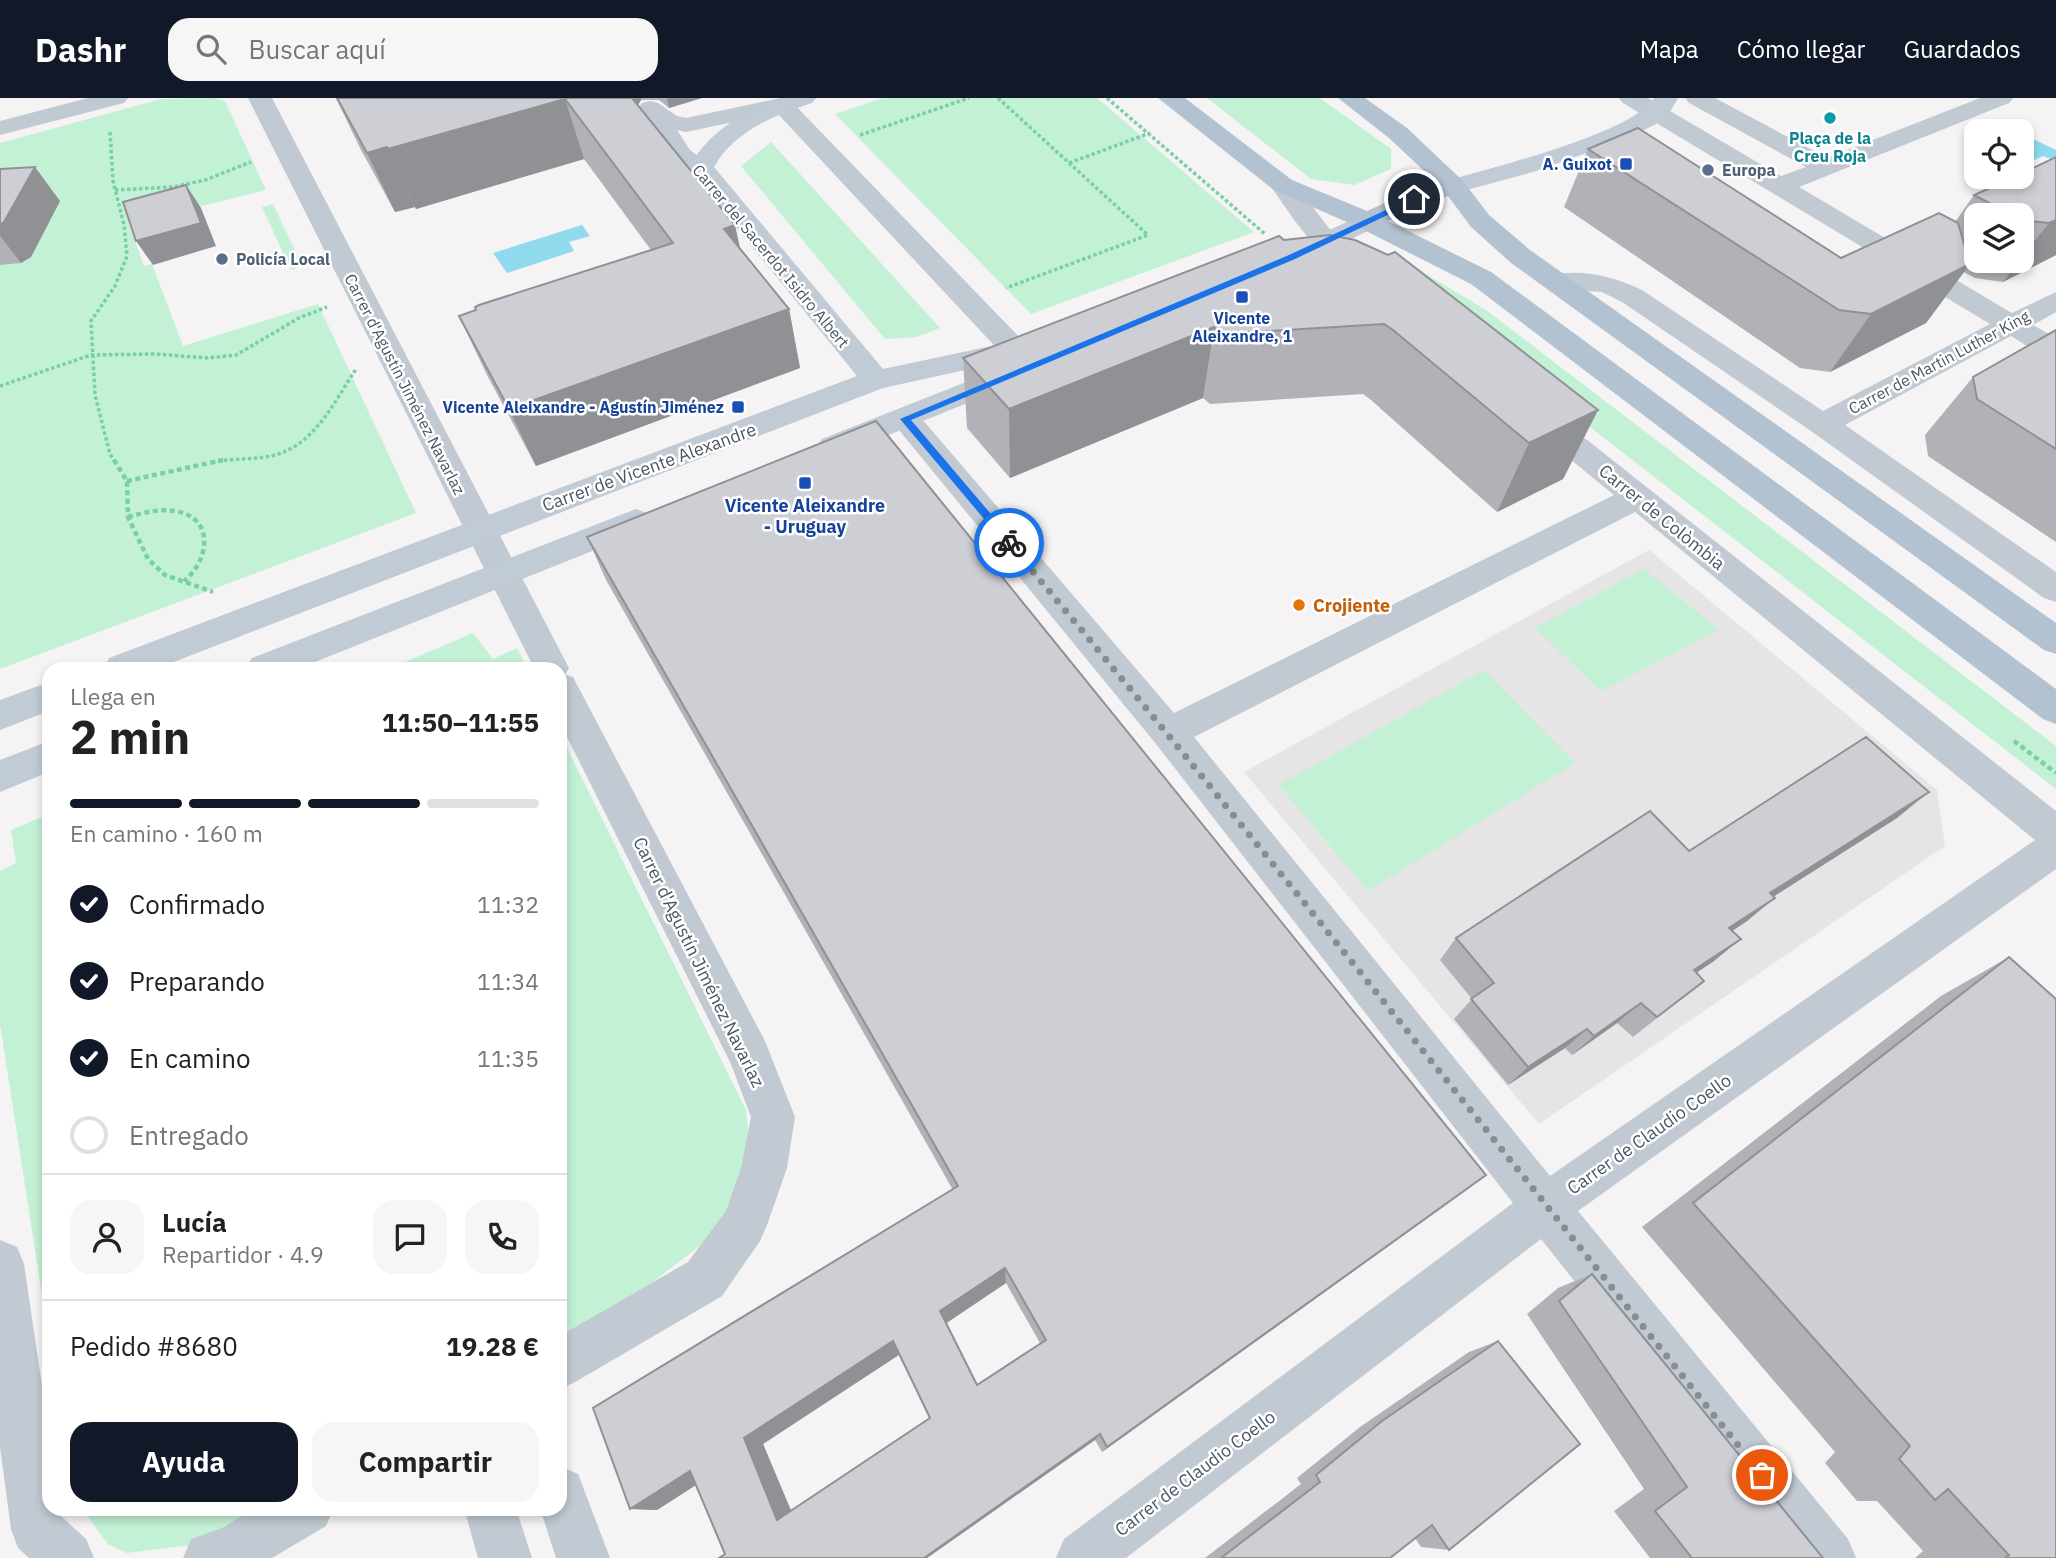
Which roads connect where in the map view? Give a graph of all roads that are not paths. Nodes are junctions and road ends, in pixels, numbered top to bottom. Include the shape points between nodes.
1 (116, 98) edge
2 (260, 98) edge
3 (1170, 98) edge
4 (1350, 98) edge
5 (1631, 98) edge
6 (1698, 98) edge
7 (2001, 98) edge
8 (793, 101) edge
9 (71, 103) edge
10 (647, 104) edge
11 (1662, 106) edge
12 (31, 109) edge
13 (0, 128) edge
14 (1825, 167) junction
15 (701, 168) junction
16 (1283, 185) junction
17 (1454, 186) junction
18 (1779, 186) junction
19 (1367, 221) junction
20 (1326, 242) junction
21 (1264, 269) edge
22 (1557, 282) junction
23 (1376, 284) edge
24 (2056, 301) edge
25 (2009, 324) junction
26 (1033, 351) junction
27 (2056, 351) edge
28 (876, 380) junction
29 (1511, 395) edge
30 (905, 419) junction
31 (1822, 424) junction
32 (807, 456) edge
33 (1637, 497) junction
34 (668, 509) edge
35 (479, 531) junction
36 (501, 572) junction
37 (2056, 589) edge
38 (2056, 641) edge
39 (137, 662) edge
40 (279, 662) edge
41 (548, 662) edge
42 (42, 699) edge
43 (567, 701) edge
44 (2056, 709) edge
45 (0, 715) edge
46 (1170, 733) junction
47 (42, 759) edge
48 (0, 776) edge
49 (2056, 834) edge
50 (2056, 848) edge
51 (1545, 1207) junction
52 (0, 1264) edge
53 (567, 1360) edge
54 (567, 1512) edge
55 (294, 1516) edge
56 (492, 1516) edge
57 (67, 1558) edge
58 (210, 1558) edge
59 (505, 1558) edge
60 (583, 1558) edge
61 (1083, 1558) edge
62 (1829, 1558) edge

1 - 9 street
2 - 35 street, Carrer d'Agustín Jiménez Navarlaz
3 - 16 main road
4 - 17 main road via 1398,133
5 - 11 street
6 - 14 street
7 - 14 street
8 - 10 street via 686,125 669,121
8 - 15 street via 733,132 709,151
8 - 26 street
9 - 12 street
10 - 15 street, Carrer del Sacerdot Isidro Albert via 681,155
11 - 17 street via 1617,134
11 - 18 street
12 - 13 street
14 - 18 street
15 - 28 street, Carrer del Sacerdot Isidro Albert
16 - 19 main road
16 - 20 street
17 - 19 main road
17 - 22 main road via 1480,221
18 - 25 street
19 - 20 street
19 - 44 main road via 1481,278
20 - 21 street
20 - 23 street
22 - 31 street via 1607,284 1632,296
22 - 38 main road
24 - 25 street, Carrer de Martin Luther King
25 - 27 street
25 - 31 street, Carrer de Martin Luther King
26 - 28 street, Carrer de Vicente Alexandre
26 - 30 street
28 - 35 street, Carrer de Vicente Alexandre
29 - 33 street, Carrer de Colòmbia
30 - 32 street
30 - 46 street
31 - 37 street
33 - 46 street
33 - 49 street, Carrer de Colòmbia
34 - 36 street
35 - 36 street, Carrer d'Agustín Jiménez Navarlaz
35 - 39 street, Carrer de Vicente Alexandre
36 - 40 street
36 - 41 street, Carrer d'Agustín Jiménez Navarlaz
42 - 45 street
43 - 53 street, Carrer d'Agustín Jiménez Navarlaz via 750,1056 773,1117 764,1168 744,1225 705,1279
46 - 51 street
47 - 48 street
50 - 51 street, Carrer de Claudio Coello
51 - 61 street, Carrer de Claudio Coello
51 - 62 street
52 - 57 street via 37,1529
54 - 60 street
55 - 58 street via 233,1551
56 - 59 street

